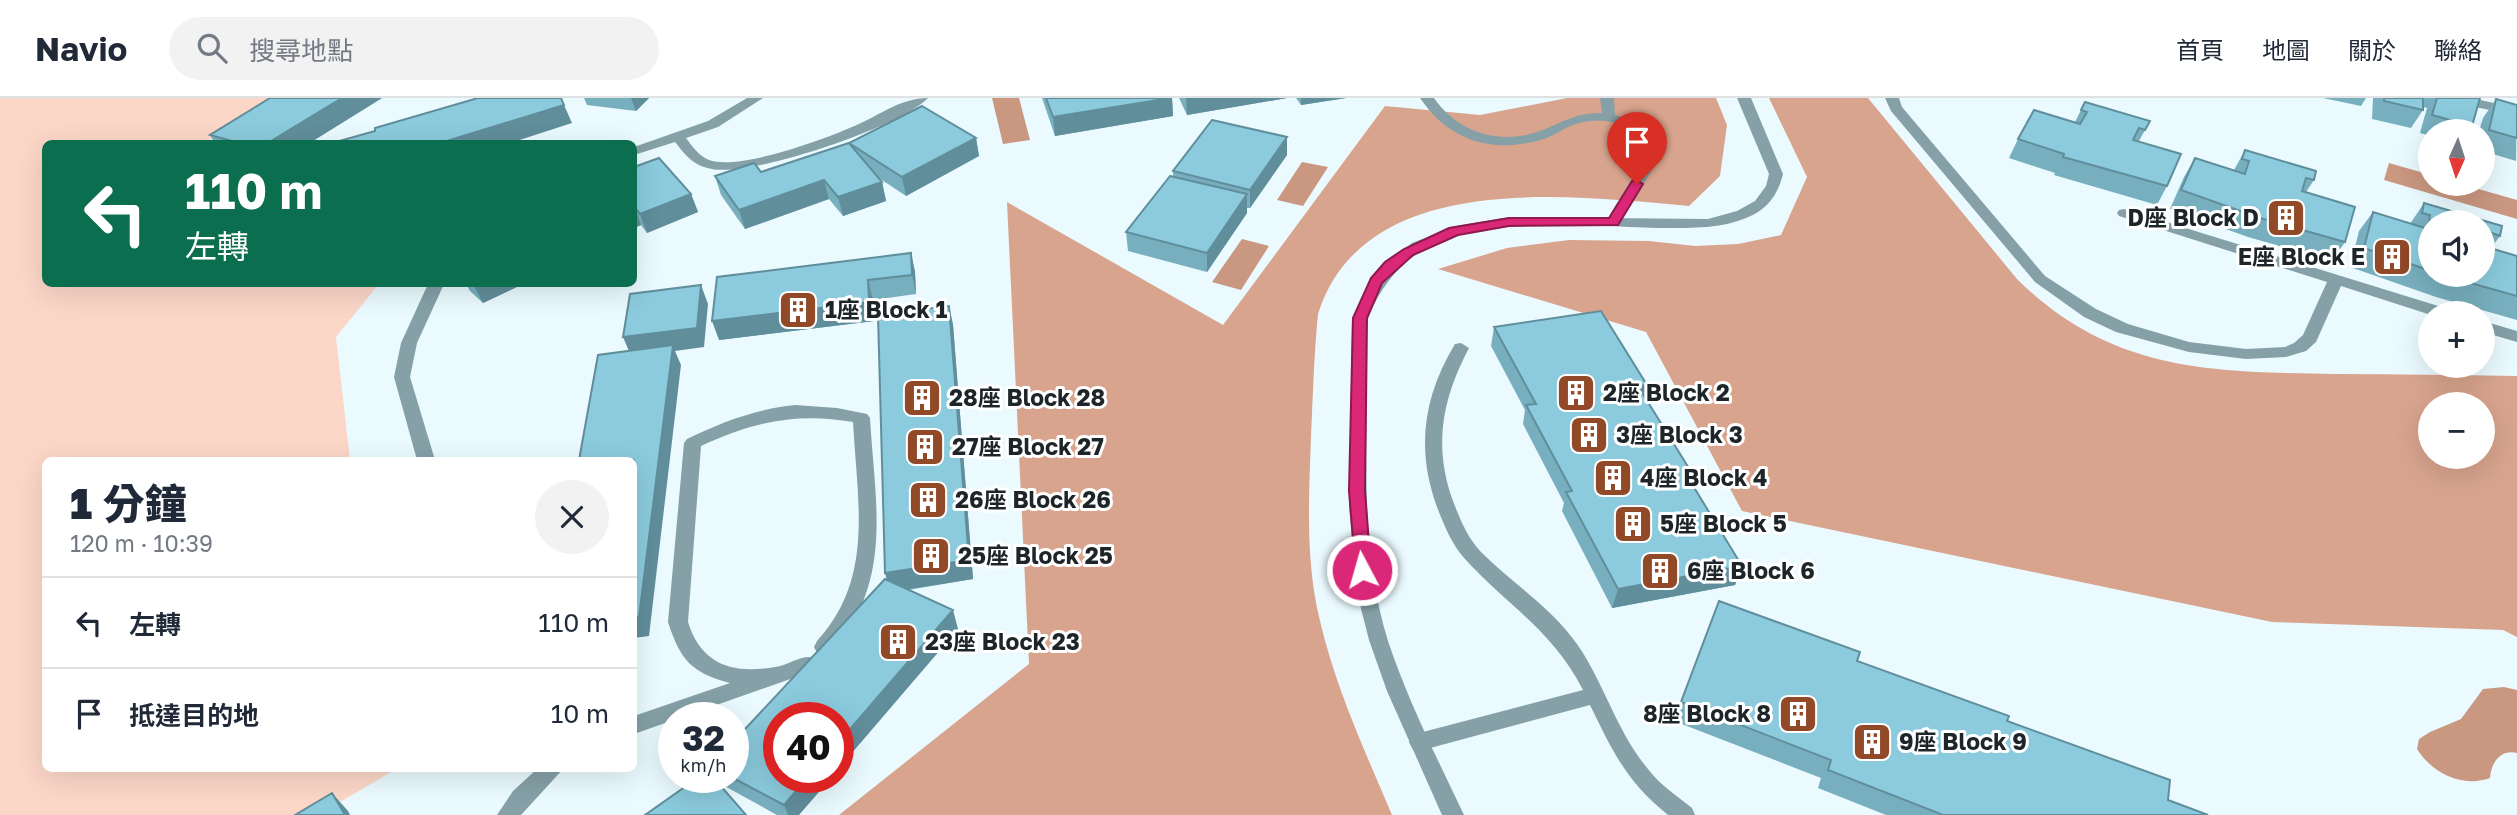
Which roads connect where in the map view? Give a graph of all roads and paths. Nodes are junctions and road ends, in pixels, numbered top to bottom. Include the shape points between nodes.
1 (756, 98) edge
2 (922, 98) edge
3 (1427, 98) edge
4 (1607, 98) edge
5 (1744, 98) edge
6 (1892, 98) edge
7 (2453, 98) edge
8 (2480, 101) edge
9 (2517, 112) edge
10 (1609, 118) junction
11 (678, 137) junction
12 (637, 150) edge
13 (2124, 213) dead end
14 (1613, 222) junction
15 (2336, 280) junction
16 (435, 287) edge
17 (2418, 306) edge
18 (2495, 330) edge
19 (2517, 337) edge
20 (1461, 348) dead end
21 (425, 457) edge
22 (809, 664) junction
23 (781, 674) junction
24 (780, 695) edge
25 (1595, 695) junction
26 (637, 724) edge
27 (1419, 742) junction
28 (549, 772) edge
29 (508, 815) edge
30 (1453, 815) edge
31 (1684, 815) edge

1 - 11 street via 713,124
2 - 11 street via 833,141 733,166 696,159
3 - 10 street via 1441,118 1485,138 1525,139 1578,119
4 - 10 street
5 - 14 street via 1776,174 1767,198 1742,215 1708,223
6 - 15 street via 2040,278 2090,313 2122,328 2189,347 2246,354 2286,352 2310,338
7 - 8 street
8 - 9 street
10 - 14 street via 1636,126 1653,149 1653,157
11 - 12 street
13 - 15 street
14 - 27 street via 1509,222 1454,231 1390,265 1366,299 1359,328 1357,477 1362,570 1385,661
15 - 17 street
16 - 21 street via 402,364 403,390
18 - 19 street
20 - 25 street via 1445,374 1430,434 1440,492 1471,553 1546,622 1583,669
22 - 23 street
22 - 23 street via 851,611 866,554 861,418 803,409 725,426 693,443 691,457 678,622 682,642 697,661 720,673 749,678
22 - 24 street
23 - 26 street
25 - 27 street
25 - 31 street via 1638,774
27 - 30 street
28 - 29 street

